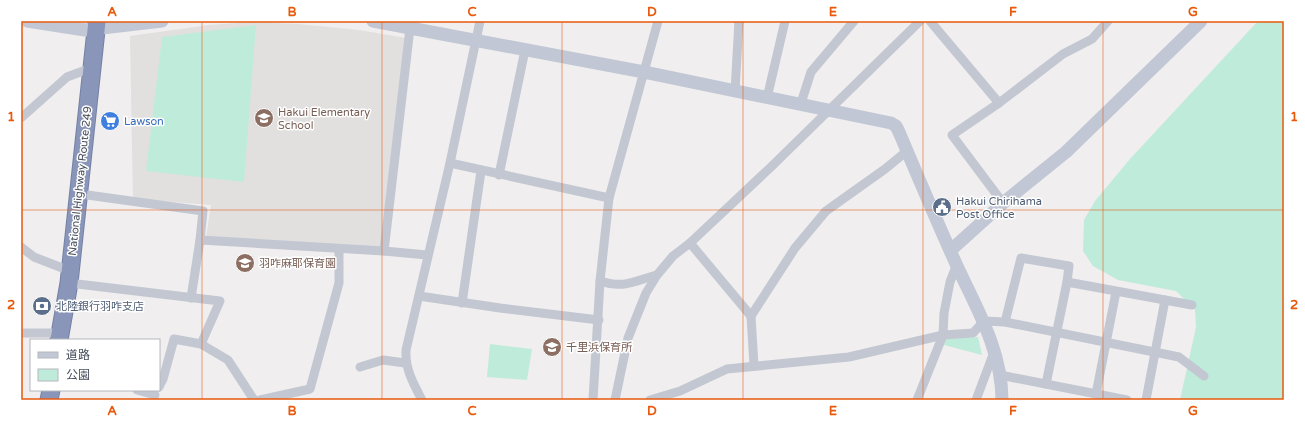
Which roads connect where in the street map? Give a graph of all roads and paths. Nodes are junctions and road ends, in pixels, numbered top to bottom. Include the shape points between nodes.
1 (27, 21) edge
2 (159, 21) edge
3 (162, 21) edge
4 (373, 21) edge
5 (480, 21) edge
6 (658, 21) edge
7 (739, 21) edge
8 (785, 21) edge
9 (854, 21) edge
10 (920, 21) edge
11 (930, 21) edge
12 (1108, 21) edge
13 (1200, 21) edge
14 (97, 25) edge
15 (410, 28) junction
16 (476, 41) junction
17 (525, 50) junction
18 (91, 68) junction
19 (644, 72) junction
20 (735, 91) junction
21 (767, 98) junction
22 (801, 103) junction
23 (999, 103) junction
24 (828, 110) junction
25 (21, 118) edge
26 (907, 151) junction
27 (450, 163) junction
28 (481, 171) junction
29 (499, 175) junction
30 (80, 194) junction
31 (609, 198) junction
32 (1003, 202) junction
33 (200, 240) junction
34 (690, 243) junction
35 (21, 247) edge
36 (339, 249) junction
37 (951, 250) junction
38 (384, 251) junction
39 (427, 255) junction
40 (957, 264) junction
41 (657, 275) junction
42 (70, 277) junction
43 (600, 281) junction
44 (1067, 282) junction
45 (1116, 292) junction
46 (419, 296) junction
47 (191, 298) junction
48 (1165, 300) junction
49 (462, 303) junction
50 (1192, 305) dead end
51 (751, 316) junction
52 (599, 320) junction
53 (984, 321) junction
54 (1004, 322) junction
55 (21, 333) edge
56 (1056, 333) junction
57 (943, 335) junction
58 (60, 337) edge
59 (1105, 342) junction
60 (201, 344) junction
61 (994, 352) junction
62 (1154, 353) junction
63 (405, 363) junction
64 (754, 366) junction
65 (360, 367) dead end
66 (1000, 375) junction
67 (1204, 376) dead end
68 (1046, 384) junction
69 (160, 385) edge
70 (143, 391) edge
71 (156, 393) edge
72 (1096, 394) junction
73 (254, 400) edge
74 (260, 400) edge
75 (422, 400) edge
76 (593, 400) edge
77 (615, 400) edge
78 (650, 400) edge
79 (917, 400) edge
80 (976, 400) edge
81 (1002, 400) edge
82 (1127, 400) edge
83 (1146, 400) edge

1 - 14 street via 75,29
2 - 3 street
2 - 14 street
4 - 15 street
5 - 16 street
6 - 19 street
7 - 20 street
8 - 21 street
9 - 22 street via 810,72
10 - 24 street
11 - 23 street
12 - 23 street via 1092,39 1063,54
13 - 32 street via 1066,152
14 - 18 highway, National Highway Route 249
15 - 16 street
15 - 38 street
16 - 17 street
16 - 27 street
17 - 19 street
17 - 29 street
18 - 25 street via 67,77
18 - 30 highway, National Highway Route 249
19 - 20 street
19 - 31 street
20 - 21 street
21 - 22 street
22 - 24 street
23 - 32 street via 952,135
24 - 26 street via 891,122 896,126
24 - 34 street
26 - 37 street
26 - 51 street via 885,170 826,211 795,248
27 - 28 street
27 - 39 street
28 - 29 street
28 - 49 street
29 - 31 street
30 - 33 street via 203,211
30 - 42 highway, National Highway Route 249
31 - 43 street
32 - 37 street
33 - 36 street
33 - 47 street
34 - 41 street via 673,256
34 - 51 street
35 - 42 street
36 - 38 street
36 - 74 street via 340,283 310,389
37 - 40 street
38 - 39 street
39 - 46 street
40 - 53 street
40 - 57 street via 950,282
41 - 43 street via 623,285
41 - 77 street via 646,292 628,338
42 - 47 street
42 - 58 highway, National Highway Route 249
43 - 52 street
44 - 45 street
44 - 54 street via 1069,266 1021,258
44 - 56 street
45 - 48 street
45 - 59 street
46 - 49 street
46 - 63 street
47 - 60 street via 220,301
48 - 50 street
48 - 62 street
49 - 52 street
51 - 64 street
52 - 76 street
53 - 54 street
53 - 57 street via 973,333
53 - 61 street
54 - 56 street
55 - 58 street
56 - 59 street
56 - 68 street
57 - 64 street via 849,357
57 - 79 street
59 - 62 street
59 - 72 street
60 - 69 street via 174,338
60 - 73 street via 228,360
61 - 66 street
61 - 80 street
62 - 67 street via 1179,357
62 - 83 street
63 - 65 street via 383,360
63 - 75 street
64 - 78 street via 727,369 680,391
66 - 68 street
66 - 81 street
68 - 72 street
70 - 71 street
72 - 82 street

